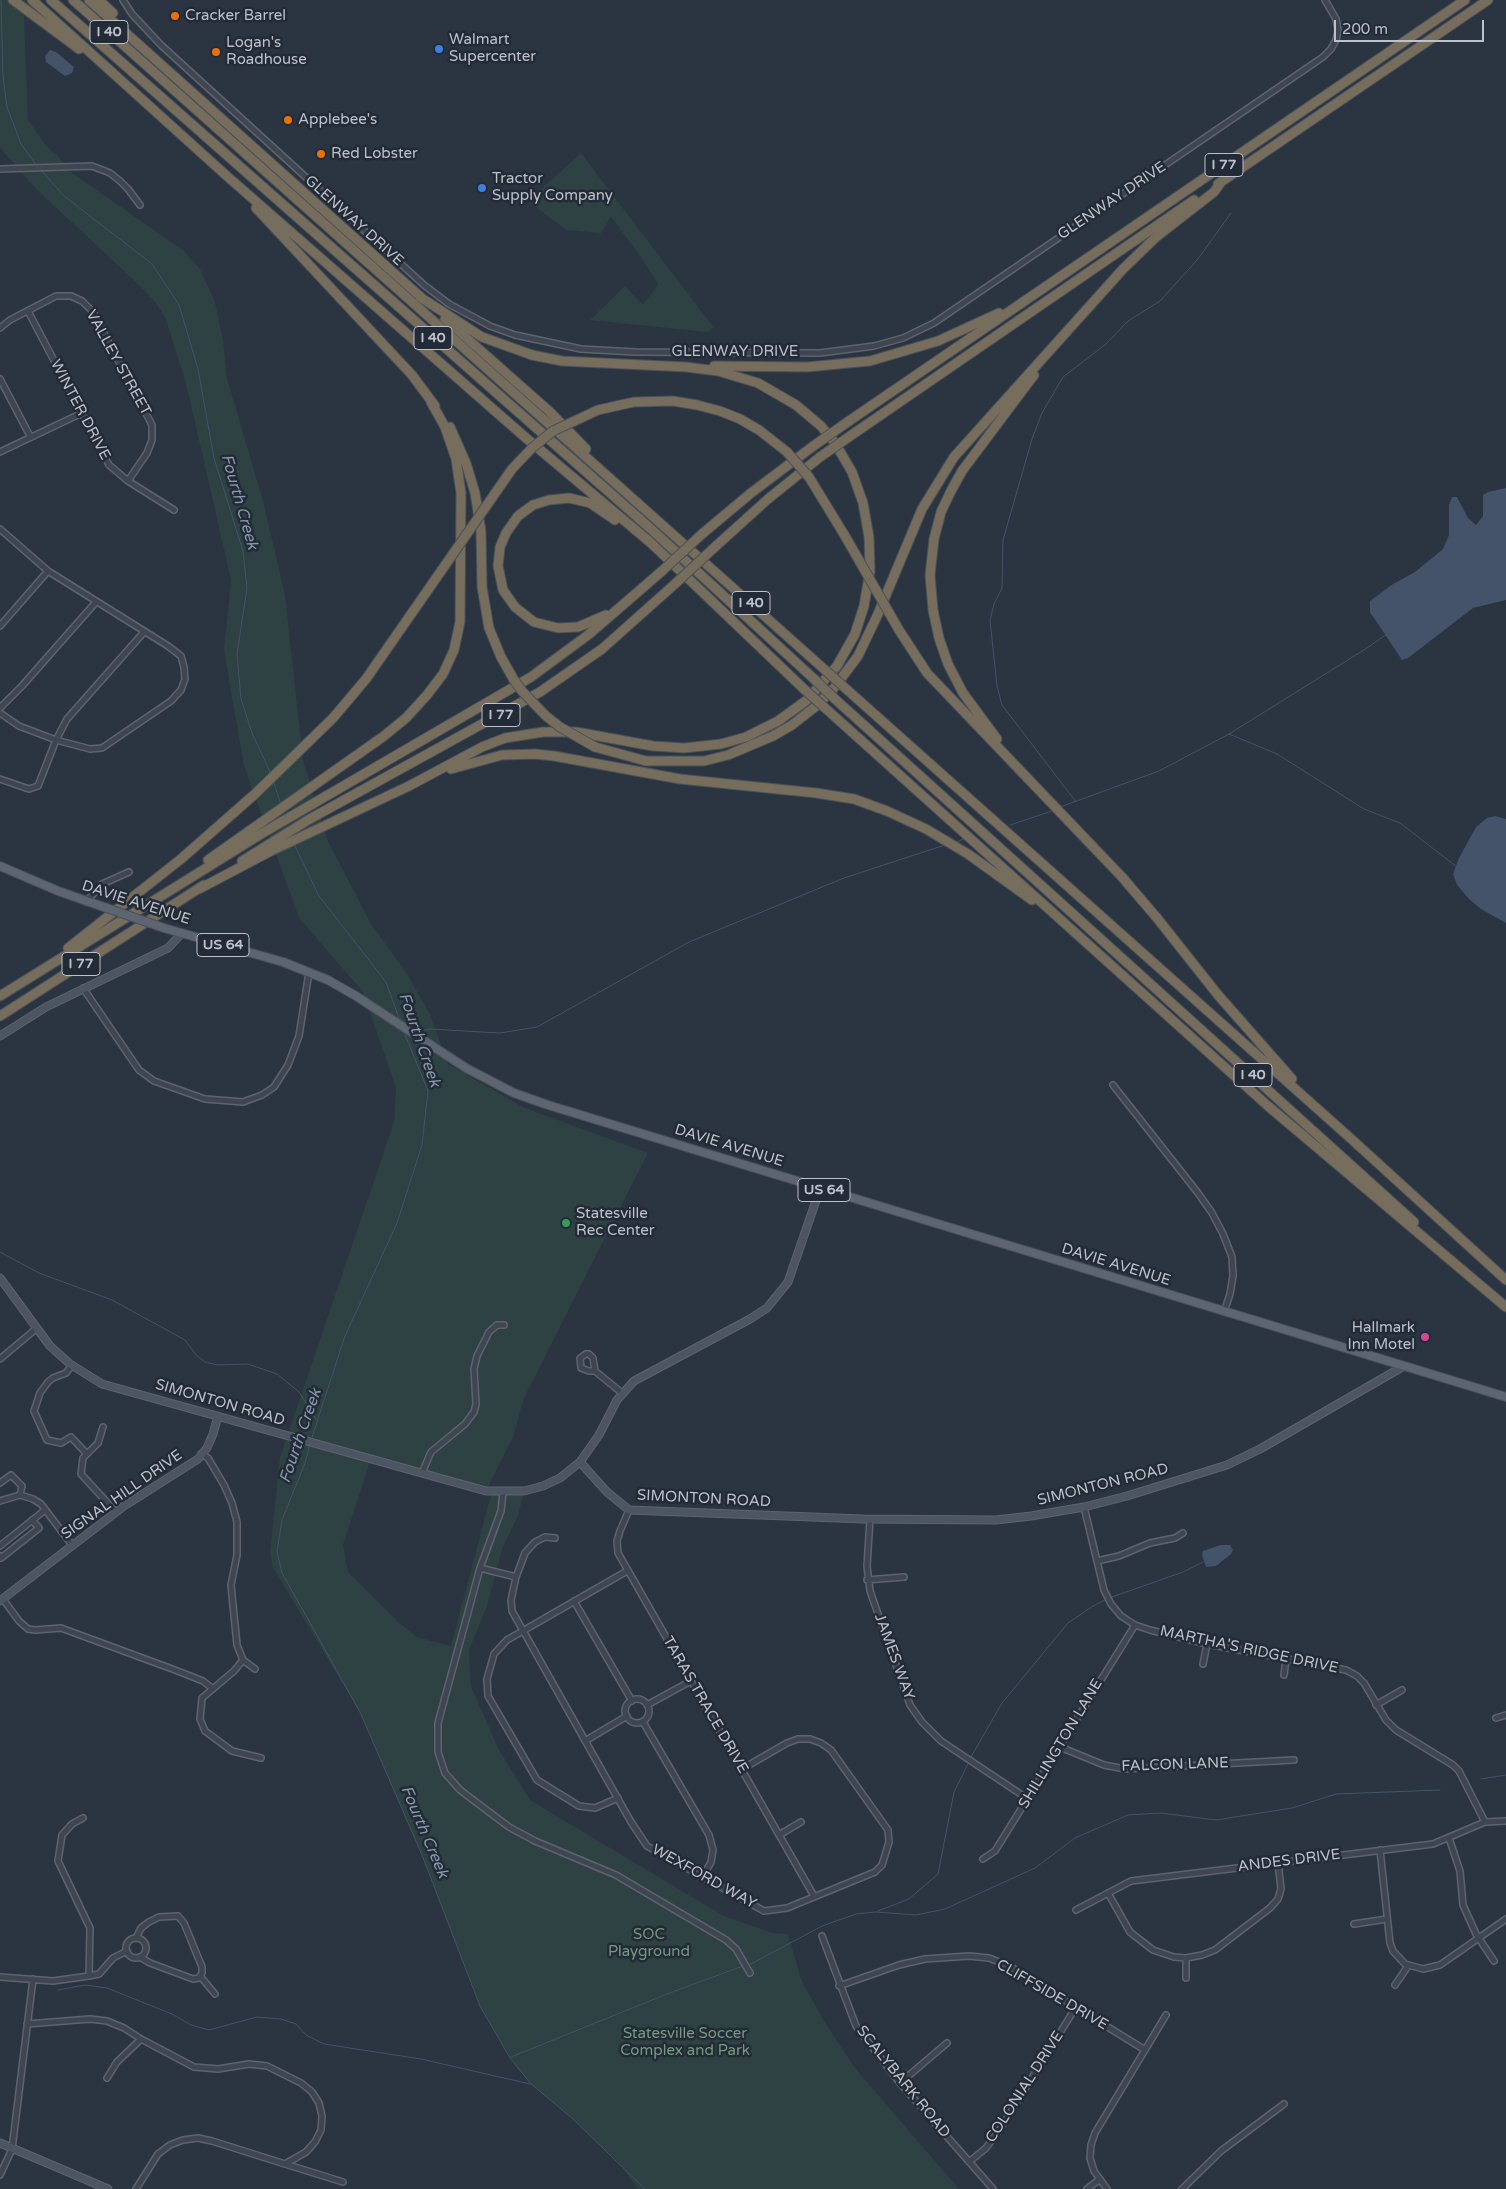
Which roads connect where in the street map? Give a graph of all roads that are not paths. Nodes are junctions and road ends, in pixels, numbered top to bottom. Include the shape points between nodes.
1 (13, 0) edge
2 (32, 0) edge
3 (51, 0) edge
4 (73, 0) edge
5 (89, 0) edge
6 (99, 0) edge
7 (123, 0) edge
8 (1325, 0) edge
9 (1465, 0) edge
10 (1488, 0) edge
11 (167, 69) junction
12 (124, 83) junction
13 (0, 169) edge
14 (228, 177) junction
15 (1221, 182) junction
16 (140, 205) dead end
17 (420, 297) junction
18 (1024, 301) junction
19 (28, 311) junction
20 (1075, 322) junction
21 (0, 328) edge
22 (653, 366) junction
23 (0, 379) edge
24 (431, 402) junction
25 (82, 414) junction
26 (30, 436) junction
27 (0, 452) edge
28 (128, 481) junction
29 (630, 495) junction
30 (174, 510) dead end
31 (0, 529) edge
32 (651, 543) junction
33 (48, 571) junction
34 (96, 602) junction
35 (625, 604) junction
36 (0, 626) edge
37 (144, 632) junction
38 (0, 708) edge
39 (0, 713) edge
40 (56, 740) junction
41 (1020, 769) junction
42 (0, 779) edge
43 (409, 786) junction
44 (271, 847) junction
45 (0, 866) edge
46 (129, 872) dead end
47 (86, 902) junction
48 (140, 908) junction
49 (181, 934) junction
50 (309, 972) junction
51 (32, 976) junction
52 (83, 988) junction
53 (0, 996) edge
54 (1148, 998) junction
55 (0, 1016) edge
56 (0, 1036) edge
57 (1113, 1085) dead end
58 (1348, 1136) junction
59 (820, 1189) junction
60 (0, 1278) edge
61 (1506, 1280) edge
62 (1506, 1307) edge
63 (1224, 1312) junction
64 (504, 1324) dead end
65 (37, 1328) junction
66 (0, 1359) edge
67 (72, 1365) junction
68 (1404, 1366) junction
69 (595, 1371) dead end
70 (622, 1393) junction
71 (1506, 1397) edge
72 (218, 1416) junction
73 (103, 1427) dead end
74 (86, 1453) junction
75 (201, 1454) junction
76 (580, 1462) junction
77 (422, 1473) junction
78 (0, 1484) edge
79 (503, 1492) junction
80 (20, 1496) junction
81 (0, 1501) edge
82 (1084, 1507) junction
83 (45, 1510) junction
84 (629, 1510) junction
85 (116, 1512) junction
86 (870, 1519) junction
87 (32, 1520) junction
88 (1183, 1533) dead end
89 (555, 1538) dead end
90 (72, 1545) junction
91 (0, 1546) edge
92 (0, 1556) edge
93 (1096, 1561) junction
94 (480, 1568) junction
95 (627, 1571) junction
96 (516, 1577) junction
97 (904, 1577) dead end
98 (868, 1580) junction
99 (2, 1600) edge
100 (574, 1601) junction
101 (1135, 1625) junction
102 (522, 1632) junction
103 (1207, 1644) junction
104 (1286, 1659) junction
105 (243, 1660) junction
106 (1203, 1664) dead end
107 (255, 1668) dead end
108 (1284, 1676) dead end
109 (691, 1681) junction
110 (213, 1689) junction
111 (1402, 1690) dead end
112 (632, 1701) junction
113 (1376, 1705) junction
114 (647, 1706) junction
115 (1506, 1715) edge
116 (627, 1716) junction
117 (1496, 1718) dead end
118 (643, 1722) junction
119 (585, 1741) junction
120 (1060, 1747) junction
121 (261, 1758) dead end
122 (1294, 1760) dead end
123 (742, 1769) junction
124 (618, 1798) junction
125 (1028, 1799) junction
126 (83, 1818) dead end
127 (1506, 1821) edge
128 (801, 1822) dead end
129 (1485, 1822) junction
130 (779, 1835) junction
131 (1449, 1838) junction
132 (1380, 1850) junction
133 (983, 1859) dead end
134 (1278, 1862) junction
135 (702, 1878) junction
136 (1108, 1893) junction
137 (814, 1896) junction
138 (1076, 1910) dead end
139 (1388, 1919) junction
140 (1506, 1919) edge
141 (1354, 1924) dead end
142 (822, 1936) dead end
143 (136, 1938) junction
144 (1478, 1939) junction
145 (127, 1951) junction
146 (140, 1957) junction
147 (1186, 1958) junction
148 (1494, 1962) dead end
149 (1408, 1966) junction
150 (750, 1973) dead end
151 (89, 1976) junction
152 (200, 1976) junction
153 (0, 1977) edge
154 (1186, 1978) dead end
155 (32, 1979) junction
156 (1395, 1985) dead end
157 (839, 1986) junction
158 (215, 1994) dead end
159 (1076, 2007) junction
160 (1166, 2015) dead end
161 (27, 2024) junction
162 (141, 2039) junction
163 (946, 2043) dead end
164 (1145, 2050) junction
165 (107, 2078) dead end
166 (900, 2082) junction
167 (1284, 2104) dead end
168 (0, 2144) edge
169 (12, 2149) junction
170 (969, 2162) junction
171 (285, 2164) junction
172 (0, 2175) edge
173 (1100, 2179) junction
174 (343, 2182) dead end
175 (108, 2189) edge
176 (136, 2189) edge
177 (993, 2189) edge
178 (1087, 2189) edge
179 (1107, 2189) edge
180 (1182, 2189) edge

1 - 12 highway
2 - 12 highway
3 - 62 highway, I 40, bridge via 643,523
4 - 29 highway, I 40
5 - 11 highway
6 - 11 highway
7 - 8 street, GLENWAY DRIVE via 161,45 424,285 449,304 490,326 515,335 582,349 810,353 837,352 904,338 948,314 1323,57 1334,45 1338,30 1336,19
9 - 18 highway, I 77
10 - 15 highway, I 77
11 - 17 highway
12 - 14 highway
13 - 16 street via 80,165 100,169 124,185
14 - 24 highway via 412,375
14 - 32 highway
15 - 20 highway via 1214,192 1155,238
15 - 44 highway, I 77, bridge via 820,457 768,499 602,649 540,692 308,820
17 - 22 highway via 482,336 532,355 562,361
17 - 29 highway via 549,411
18 - 22 highway via 938,341 870,361 807,367
18 - 35 highway, I 77, bridge via 848,421 751,493
19 - 21 street, VALLEY STREET
19 - 25 street, WINTER DRIVE
19 - 28 street, VALLEY STREET via 56,296 70,296 82,301 93,312 152,425 152,440 147,454
20 - 24 highway, bridge via 954,457 922,509 858,656 834,688 815,707 773,736 728,755 704,761 646,761 596,747 560,727 522,691 495,643 484,607 480,531 475,493 466,463 453,431
20 - 41 highway via 962,470 941,512 934,538 930,575 933,610 945,655 963,693
22 - 43 highway via 708,369 758,383 804,411 839,448 859,490 870,559 864,606 846,651 823,683 798,708 767,727 734,741 672,748 576,732 527,733 489,744
23 - 26 street
24 - 48 highway via 445,427 456,459 461,492 461,615 454,650 443,674 427,696 384,736
25 - 26 street
25 - 28 street, WINTER DRIVE via 109,465
26 - 27 street
28 - 30 street, WINTER DRIVE
29 - 58 highway, I 40, bridge
31 - 33 street
32 - 35 highway via 590,503 569,498 533,505 518,516 500,547 498,566 503,590 515,608 534,622 558,628 578,627
32 - 54 highway, bridge via 805,690
33 - 34 street
33 - 36 street
34 - 37 street
34 - 38 street
35 - 48 highway, I 77 via 531,678 266,830
37 - 40 street via 67,719
37 - 40 street via 180,656 184,680 177,695 102,748 90,750
39 - 40 street via 19,726
40 - 42 street via 38,786 29,789
41 - 51 highway, bridge via 927,672 809,477 787,452 759,430 720,410 673,401 634,402 598,410 553,432 532,448 512,469 366,679 328,723 181,860
41 - 58 highway via 1158,918 1277,1063
43 - 44 highway via 310,834
43 - 54 highway via 488,758 518,754 554,756 680,779 837,796 870,804 968,854 1034,901
44 - 55 highway, I 77 via 199,888
45 - 47 main road, DAVIE AVENUE / US 64
46 - 47 street via 102,884
47 - 49 main road, DAVIE AVENUE / US 64, bridge
48 - 51 highway, I 77
49 - 50 main road, DAVIE AVENUE / US 64
49 - 52 street via 168,948
50 - 52 street via 299,1036 288,1065 274,1087 243,1102 205,1099 154,1081 139,1070
50 - 59 main road, DAVIE AVENUE / US 64 via 356,996 466,1068 514,1093
51 - 53 highway, I 77
52 - 56 street
54 - 62 highway via 1268,1106
57 - 63 street via 1207,1206 1224,1234 1232,1257 1233,1276
58 - 61 highway, I 40
59 - 63 main road, DAVIE AVENUE / US 64
59 - 70 street via 788,1282 772,1302 750,1319 634,1380
60 - 65 street, SIMONTON ROAD
63 - 68 main road, DAVIE AVENUE / US 64
64 - 77 street via 489,1332 477,1356 474,1412 465,1424 431,1452
65 - 66 street
65 - 67 street, SIMONTON ROAD via 50,1346
67 - 72 street, SIMONTON ROAD via 102,1384
67 - 74 street via 66,1373 48,1382 40,1393 34,1412 47,1440 61,1443 71,1437
68 - 71 main road, DAVIE AVENUE / US 64
68 - 82 street, SIMONTON ROAD via 1227,1465
69 - 70 street
70 - 76 street
72 - 75 street, SIGNAL HILL DRIVE via 214,1434
72 - 77 street, SIMONTON ROAD
73 - 74 street via 98,1442
74 - 85 street via 80,1474
75 - 85 street, SIGNAL HILL DRIVE via 184,1469
75 - 105 street via 208,1458 224,1485 237,1522 237,1555 231,1585 237,1645
76 - 79 street, SIMONTON ROAD via 560,1478 543,1486
76 - 84 street, SIMONTON ROAD via 607,1492
77 - 79 street, SIMONTON ROAD via 486,1491
78 - 80 street via 11,1475 22,1486
79 - 94 street via 498,1524
80 - 81 street
80 - 83 street via 33,1499
82 - 86 street, SIMONTON ROAD via 996,1520
82 - 93 street, MARTHA'S RIDGE DRIVE
83 - 87 street
83 - 90 street
84 - 86 street, SIMONTON ROAD
84 - 95 street, TARAS TRACE DRIVE via 617,1541 618,1553
85 - 90 street, SIGNAL HILL DRIVE
86 - 98 street, JAMES WAY
87 - 91 street
87 - 92 street via 39,1528 2,1558
88 - 93 street
89 - 96 street, WEXFORD WAY via 545,1537 530,1548
90 - 99 street, SIGNAL HILL DRIVE
93 - 101 street, MARTHA'S RIDGE DRIVE via 1111,1604
94 - 96 street
94 - 150 street via 438,1724 438,1752 445,1773 460,1790 509,1827 616,1875 726,1940 736,1949
95 - 100 street
95 - 109 street, TARAS TRACE DRIVE
96 - 102 street, WEXFORD WAY via 512,1611
97 - 98 street
98 - 125 street, JAMES WAY via 902,1686 922,1722 941,1741
99 - 110 street via 28,1629 61,1628 176,1670 203,1681
100 - 102 street
100 - 112 street
101 - 103 street, MARTHA'S RIDGE DRIVE
101 - 120 street, SHILLINGTON LANE
102 - 119 street, WEXFORD WAY
102 - 124 street via 507,1640 494,1654 487,1679 488,1696 537,1780 579,1806 595,1808
103 - 104 street, MARTHA'S RIDGE DRIVE
103 - 106 street
104 - 108 street
104 - 113 street, MARTHA'S RIDGE DRIVE via 1346,1670 1364,1684
105 - 107 street
105 - 110 street
109 - 114 street
109 - 123 street, TARAS TRACE DRIVE
110 - 121 street via 202,1698 200,1719 205,1731 232,1751
111 - 113 street
112 - 114 street via 641,1700
112 - 116 street via 626,1709
113 - 129 street, MARTHA'S RIDGE DRIVE via 1396,1730 1459,1771
114 - 118 street via 649,1714
115 - 117 street
116 - 118 street via 632,1722
116 - 119 street
118 - 135 street via 709,1835 713,1850 711,1862
119 - 124 street, WEXFORD WAY
120 - 122 street, FALCON LANE via 1104,1766 1125,1769
120 - 125 street, SHILLINGTON LANE
123 - 130 street, TARAS TRACE DRIVE
123 - 137 street, WEXFORD WAY via 798,1739 822,1743 831,1750 888,1830 890,1842 882,1865 875,1872
124 - 135 street, WEXFORD WAY via 647,1846
125 - 133 street, SHILLINGTON LANE via 994,1851
126 - 151 street via 62,1835 58,1861 90,1928
127 - 129 street, ANDES DRIVE
128 - 130 street
129 - 131 street, ANDES DRIVE
130 - 137 street, TARAS TRACE DRIVE
131 - 132 street, ANDES DRIVE via 1433,1844
131 - 144 street via 1460,1871 1463,1904
132 - 134 street, ANDES DRIVE
132 - 139 street
134 - 136 street, ANDES DRIVE via 1151,1877 1131,1881
134 - 147 street via 1281,1889 1270,1908 1215,1950
135 - 137 street, WEXFORD WAY via 764,1911 787,1908
136 - 138 street, ANDES DRIVE
136 - 147 street via 1130,1932 1140,1942 1163,1954
139 - 141 street
139 - 149 street via 1393,1951
140 - 144 street
142 - 157 street, SCALYBARK ROAD
143 - 145 street via 129,1940
143 - 146 street via 145,1944 145,1952
143 - 152 street via 149,1922 159,1917 178,1916 202,1967
144 - 148 street
144 - 149 street via 1440,1965 1423,1969
145 - 146 street via 132,1957
145 - 151 street via 113,1958 99,1974
146 - 152 street via 193,1979
147 - 154 street
149 - 156 street
151 - 155 street via 53,1981
152 - 158 street
153 - 155 street
155 - 161 street
157 - 159 street, CLIFFSIDE DRIVE via 899,1965 925,1959 969,1956 989,1958 1009,1966
157 - 166 street, SCALYBARK ROAD via 856,2026
159 - 164 street, CLIFFSIDE DRIVE
159 - 170 street, COLONIAL DRIVE via 997,2134
160 - 164 street
161 - 162 street via 90,2019 107,2021
161 - 169 street
162 - 165 street via 117,2062
162 - 171 street via 194,2067 267,2066 312,2092 319,2103 321,2123 315,2142 306,2152
163 - 166 street
164 - 173 street via 1094,2132 1090,2158
166 - 170 street, SCALYBARK ROAD
167 - 180 street via 1220,2151
168 - 169 street
169 - 172 street
169 - 175 street
170 - 177 street, SCALYBARK ROAD
171 - 174 street
171 - 176 street via 212,2141 198,2138 183,2140 158,2154
173 - 178 street
173 - 179 street

